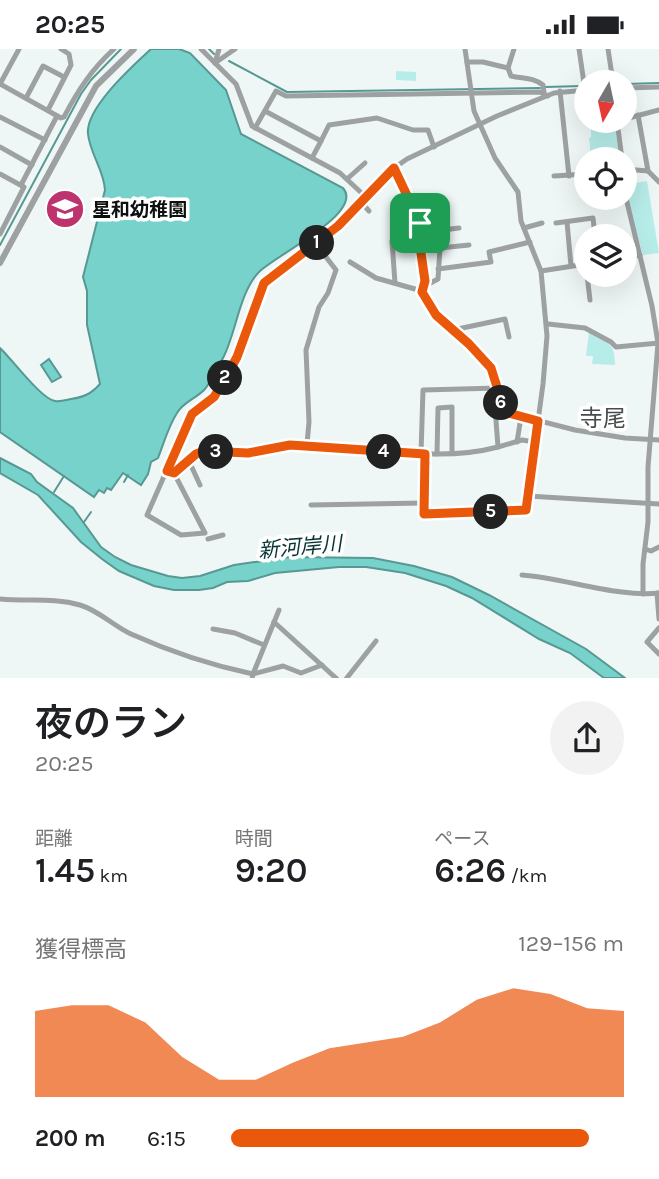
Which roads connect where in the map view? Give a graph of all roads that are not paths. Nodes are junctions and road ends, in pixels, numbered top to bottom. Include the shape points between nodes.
1 (19, 49) edge
2 (61, 49) edge
3 (114, 49) edge
4 (134, 49) edge
5 (201, 49) edge
6 (219, 49) edge
7 (235, 49) edge
8 (466, 49) edge
9 (513, 49) edge
10 (579, 49) edge
11 (607, 49) edge
12 (467, 62) junction
13 (215, 63) junction
14 (508, 68) junction
15 (583, 70) edge
16 (611, 70) edge
17 (64, 77) junction
18 (0, 84) edge
19 (659, 86) edge
20 (637, 87) edge
21 (574, 91) edge
22 (560, 92) junction
23 (470, 94) junction
24 (546, 94) junction
25 (26, 98) junction
26 (48, 110) junction
27 (659, 110) edge
28 (265, 111) junction
29 (638, 115) joint
30 (57, 116) junction
31 (0, 117) edge
32 (480, 124) junction
33 (256, 128) junction
34 (44, 140) junction
35 (321, 141) junction
36 (0, 147) edge
37 (434, 147) junction
38 (312, 158) junction
39 (365, 163) dead end
40 (32, 165) junction
41 (394, 168) junction
42 (637, 170) edge
43 (648, 171) junction
44 (0, 174) edge
45 (574, 175) edge
46 (554, 176) dead end
47 (569, 176) junction
48 (347, 179) junction
49 (659, 182) edge
50 (21, 185) junction
51 (364, 201) junction
52 (629, 210) edge
53 (369, 211) dead end
54 (567, 222) junction
55 (542, 223) dead end
56 (556, 223) dead end
57 (594, 224) edge
58 (524, 227) junction
59 (459, 228) dead end
60 (419, 233) junction
61 (0, 234) edge
62 (392, 241) dead end
63 (530, 243) junction
64 (316, 244) junction
65 (469, 246) dead end
66 (640, 255) junction
67 (637, 256) edge
68 (350, 262) dead end
69 (0, 263) edge
70 (571, 266) junction
71 (574, 266) edge
72 (438, 269) junction
73 (541, 271) junction
74 (395, 283) junction
75 (588, 287) edge
76 (422, 289) junction
77 (590, 300) dead end
78 (548, 324) junction
79 (453, 330) junction
80 (509, 337) dead end
81 (658, 343) edge
82 (499, 388) junction
83 (502, 407) junction
84 (521, 417) junction
85 (538, 421) junction
86 (651, 440) junction
87 (659, 440) edge
88 (517, 442) junction
89 (535, 442) junction
90 (307, 444) junction
91 (498, 447) junction
92 (452, 453) junction
93 (423, 454) junction
94 (438, 454) junction
95 (188, 461) junction
96 (167, 471) junction
97 (174, 473) junction
98 (200, 485) dead end
99 (528, 496) junction
100 (423, 503) junction
101 (659, 504) edge
102 (311, 505) dead end
103 (648, 505) junction
104 (169, 517) dead end
105 (164, 526) junction
106 (223, 535) dead end
107 (207, 536) junction
108 (210, 547) dead end
109 (659, 547) edge
110 (645, 549) junction
111 (522, 575) dead end
112 (658, 593) edge
113 (643, 594) junction
114 (0, 599) edge
115 (279, 610) dead end
116 (659, 619) edge
117 (274, 622) junction
118 (659, 628) edge
119 (213, 629) dead end
120 (376, 641) dead end
121 (264, 645) junction
122 (659, 654) edge
123 (322, 665) junction
124 (253, 676) edge
125 (337, 678) edge
126 (345, 678) edge

1 - 18 street
2 - 17 street via 69,54 71,65
3 - 30 street via 81,85 64,117
4 - 69 street via 96,86
5 - 13 street
6 - 13 street
7 - 13 street
8 - 12 street
9 - 14 street
10 - 15 street
11 - 16 street
12 - 14 street
12 - 23 street
13 - 33 street via 236,85
14 - 24 street via 512,76 539,82
17 - 25 street via 43,66
17 - 26 street
18 - 25 street
19 - 20 street
21 - 22 street
22 - 24 street
22 - 47 street
23 - 24 street
23 - 28 street via 286,96 276,91
23 - 32 street
24 - 32 street
25 - 26 street
26 - 30 street
27 - 29 street
28 - 33 street
28 - 35 street
29 - 43 street
30 - 34 street
31 - 34 street
32 - 37 street
32 - 58 street via 518,192
33 - 38 street
34 - 40 street
35 - 37 street via 329,125 377,118 428,130
35 - 38 street
36 - 40 street
37 - 41 street
38 - 48 street
39 - 48 street
40 - 50 street
41 - 51 street
41 - 60 street via 420,223
42 - 43 street
43 - 49 street
44 - 50 street
45 - 47 street
46 - 47 street
48 - 51 street
50 - 61 street via 23,192
51 - 53 street
51 - 64 street
52 - 66 street
54 - 56 street
54 - 57 street via 593,218
54 - 70 street
55 - 58 street
58 - 63 street
59 - 60 street
60 - 76 street
62 - 74 street
63 - 72 street via 489,252 491,262
63 - 73 street
64 - 90 street via 337,271 319,307 306,350
64 - 96 street via 264,283 232,366 214,397 192,414
65 - 72 street via 440,248
66 - 67 street
66 - 81 street
68 - 74 street via 376,278
70 - 71 street
70 - 73 street
72 - 76 street via 438,279
73 - 78 street
74 - 76 street
75 - 77 street
76 - 79 street via 436,315
78 - 81 street via 586,328 617,347
78 - 85 street
79 - 80 street via 505,319
79 - 82 street via 494,372
81 - 86 street
82 - 83 street
82 - 93 street via 423,390
83 - 84 street
83 - 91 street via 495,407
84 - 85 street
84 - 88 street
85 - 86 street
85 - 89 street
86 - 87 street
86 - 103 street
88 - 89 street
88 - 91 street
89 - 99 street
90 - 93 street
90 - 95 street via 248,453 204,451
91 - 92 street
92 - 94 street
92 - 94 street via 452,407 438,408
93 - 94 street
93 - 100 street
95 - 97 street
95 - 98 street
96 - 97 street
96 - 105 street via 146,515
97 - 107 street
99 - 100 street via 526,510 424,514
99 - 103 street
100 - 102 street
101 - 103 street
103 - 110 street
104 - 105 street
105 - 107 street via 181,535
106 - 107 street
107 - 108 street
109 - 110 street
110 - 113 street
111 - 113 street
112 - 113 street
112 - 116 street
114 - 124 street via 53,599 82,605 128,633 173,652
115 - 117 street
117 - 121 street
117 - 123 street
118 - 122 street via 647,642
119 - 121 street
120 - 126 street
121 - 124 street
123 - 124 street via 301,673 283,666
123 - 125 street

